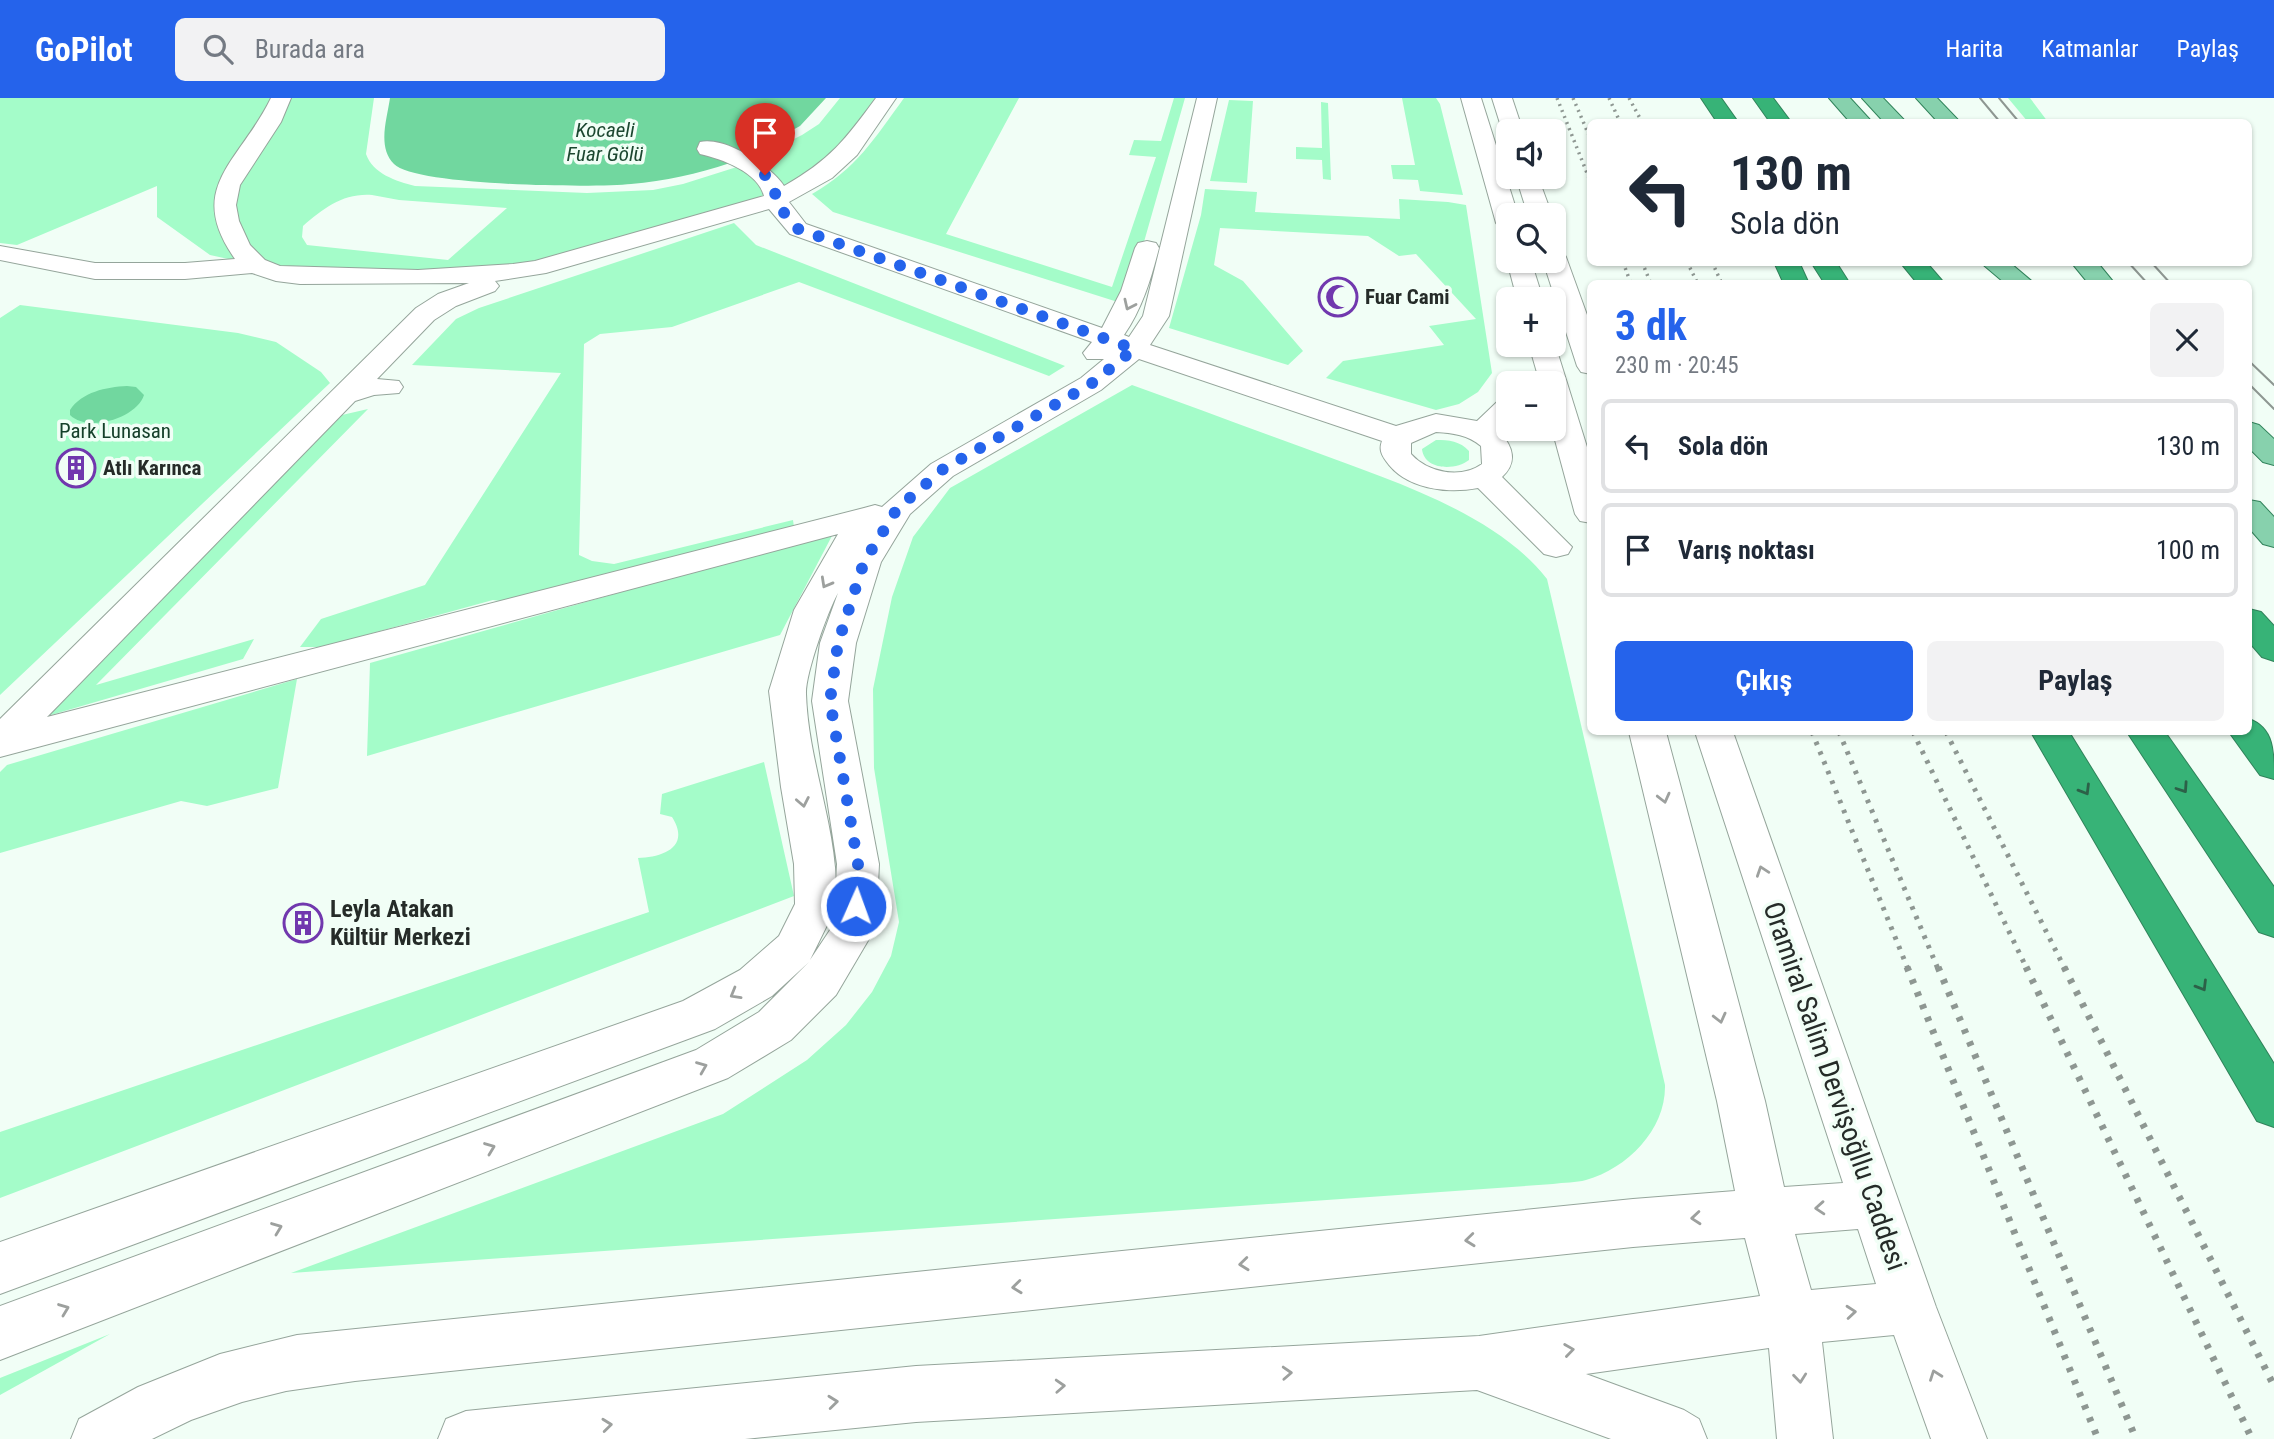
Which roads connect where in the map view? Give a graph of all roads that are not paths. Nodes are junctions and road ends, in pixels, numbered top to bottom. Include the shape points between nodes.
1 (281, 98) edge
2 (886, 98) edge
3 (1189, 98) edge
4 (1206, 98) edge
5 (1502, 98) edge
6 (1702, 98) edge
7 (1711, 98) edge
8 (1763, 98) edge
9 (1839, 98) edge
10 (1872, 98) edge
11 (1926, 98) edge
12 (1470, 102) edge
13 (1508, 119) edge
14 (1712, 119) edge
15 (1725, 119) edge
16 (1778, 119) edge
17 (1858, 119) edge
18 (1892, 119) edge
19 (1946, 119) edge
20 (714, 149) dead end
21 (778, 199) junction
22 (1502, 203) edge
23 (0, 253) edge
24 (256, 265) junction
25 (1916, 266) edge
26 (1998, 266) edge
27 (2025, 266) edge
28 (2086, 266) edge
29 (537, 268) junction
30 (1559, 273) edge
31 (1929, 280) edge
32 (2018, 280) edge
33 (2038, 280) edge
34 (2099, 280) edge
35 (1121, 344) junction
36 (1587, 354) edge
37 (389, 387) dead end
38 (345, 396) junction
39 (1496, 419) edge
40 (1566, 426) edge
41 (1482, 433) junction
42 (2252, 434) edge
43 (1399, 437) junction
44 (2274, 456) edge
45 (1483, 476) junction
46 (2252, 492) edge
47 (1587, 500) edge
48 (2274, 506) edge
49 (2252, 512) edge
50 (881, 513) junction
51 (2274, 537) edge
52 (1556, 547) dead end
53 (2252, 623) edge
54 (2274, 649) edge
55 (1648, 735) edge
56 (1715, 735) edge
57 (2052, 735) edge
58 (2147, 735) edge
59 (2250, 735) edge
60 (0, 743) edge
61 (2274, 765) edge
62 (2274, 920) edge
63 (2274, 1107) edge
64 (1876, 1204) junction
65 (1764, 1212) junction
66 (0, 1268) edge
67 (1910, 1307) junction
68 (1792, 1318) junction
69 (0, 1333) edge
70 (1477, 1363) junction
71 (99, 1439) edge
72 (466, 1439) edge
73 (1679, 1439) edge
74 (1805, 1439) edge
75 (1959, 1439) edge

1 - 24 street via 270,124 232,180 223,204 234,240
2 - 21 street via 841,158
3 -> 35 street via 1134,296 1117,331
4 - 35 street via 1156,316
5 - 13 street
6 - 14 highway
7 - 15 highway
8 - 16 highway
9 - 17 main road
10 - 18 main road
11 - 19 main road
12 - 22 street
20 - 21 street via 765,175
21 - 29 street
21 - 35 street via 779,207 798,229
23 - 24 street via 95,271
24 - 29 street via 308,276 431,279
25 - 31 highway
26 - 32 main road
27 - 33 main road
28 - 34 main road
29 - 38 street via 447,300 425,314
30 - 36 street
35 - 43 street
35 - 50 street via 1091,384 942,470
37 - 38 street
38 - 60 street
39 - 41 street
40 - 47 street
41 - 43 street via 1436,423
41 - 45 street via 1498,451 1494,469
42 - 44 main road
43 - 45 street via 1397,456 1417,473 1451,481
45 - 52 street
46 - 48 main road
49 - 51 main road
50 - 60 street
50 -> 66 street via 811,610 787,691 815,864 816,904 794,949 755,983 699,1015
69 -> 50 street via 712,1064 775,1026 820,982 855,927 858,864 830,701 838,643
53 - 54 highway
55 -> 65 street via 1741,1101
64 -> 56 street, Oramiral Salim Dervişoğllu Caddesi
57 -> 63 highway
58 -> 62 highway
59 - 61 highway
64 -> 65 street
64 - 67 street, Oramiral Salim Dervişoğllu Caddesi
65 - 68 street
65 -> 71 street via 355,1354 265,1368 187,1393
68 -> 67 street
75 -> 67 street, Oramiral Salim Dervişoğllu Caddesi
70 -> 68 street
68 -> 74 street
72 -> 70 street via 916,1394
70 - 73 street

